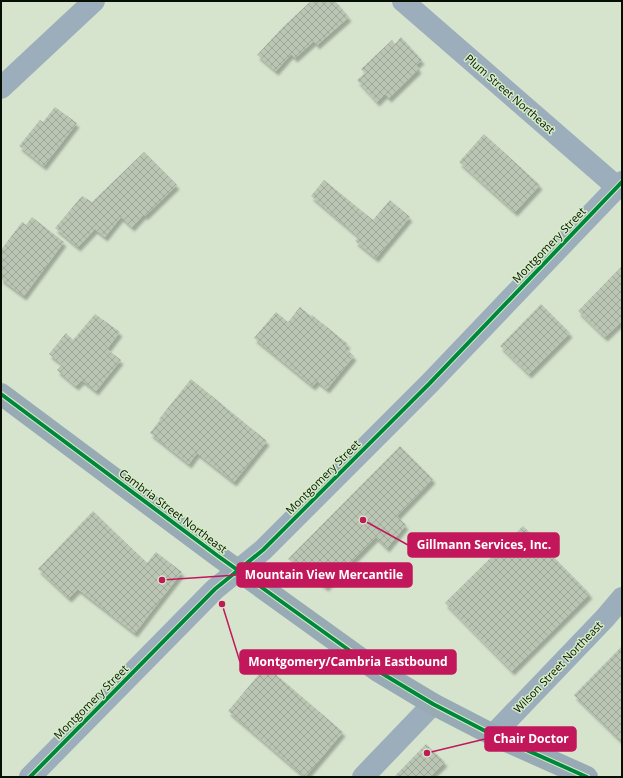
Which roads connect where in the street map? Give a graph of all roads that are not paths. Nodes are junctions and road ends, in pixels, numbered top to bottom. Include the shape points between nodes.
1 (94, 1) edge
2 (403, 1) edge
3 (1, 88) edge
4 (620, 184) edge
5 (1, 394) edge
6 (238, 571) junction
7 (622, 598) edge
8 (433, 704) junction
9 (493, 735) junction
10 (30, 777) edge
11 (363, 777) edge
12 (587, 777) edge

1 - 3 street
2 - 4 street, Plum Street Northeast
4 - 6 street, Montgomery Street via 429,384 263,550
5 - 6 main road, Cambria Street Northeast
6 - 8 main road, Cambria Street Northeast via 378,671
6 - 10 street, Montgomery Street via 215,589
7 - 9 street, Wilson Street Northeast via 606,618
8 - 9 main road, Cambria Street Northeast
8 - 11 street
9 - 12 main road, Cambria Street Northeast

